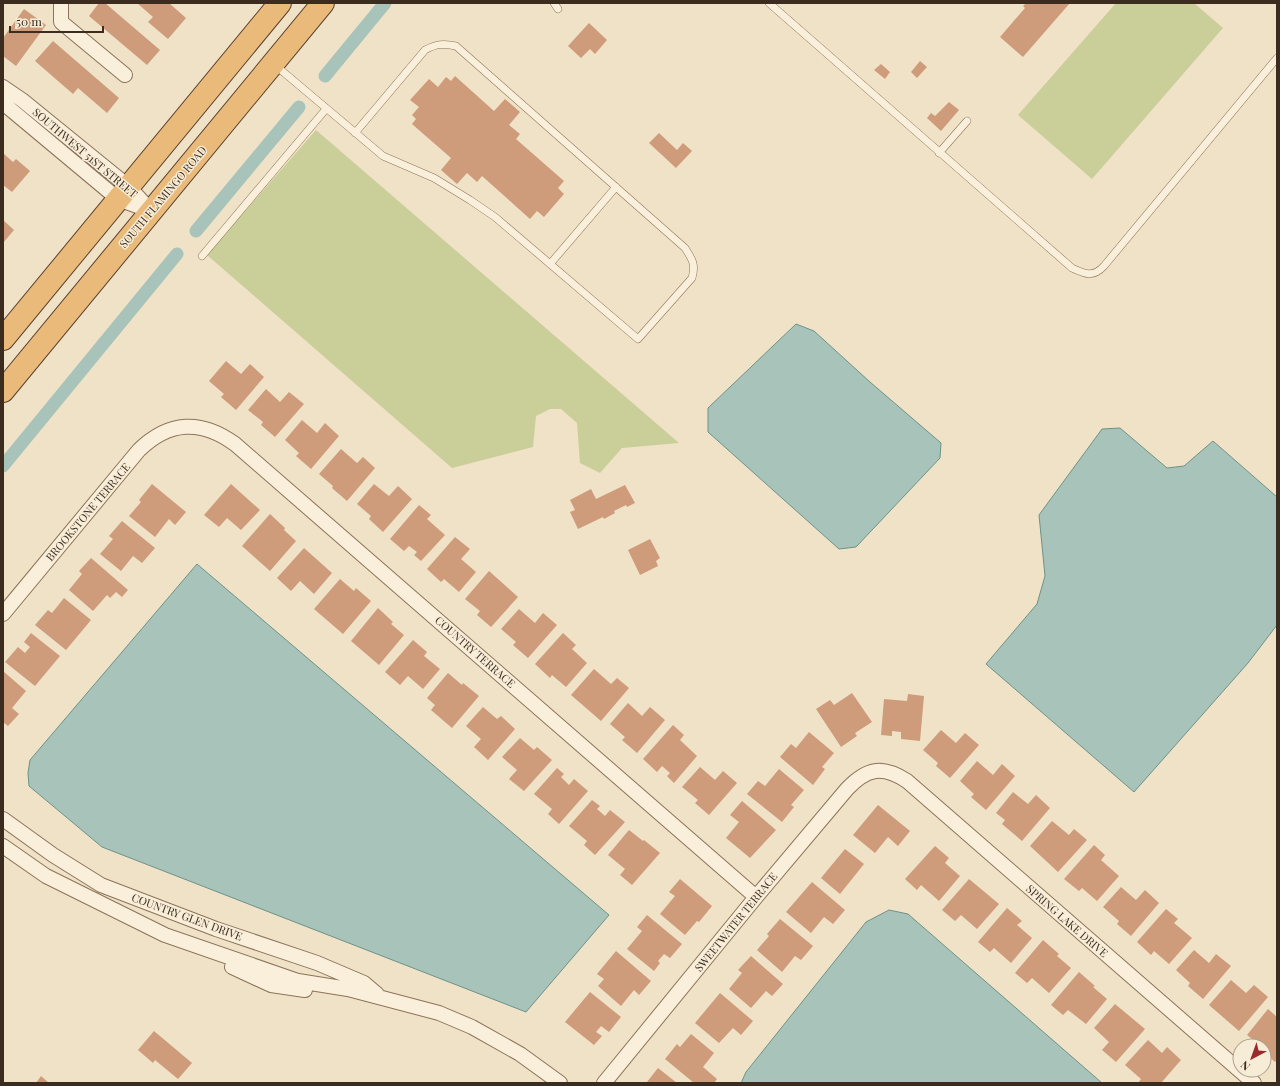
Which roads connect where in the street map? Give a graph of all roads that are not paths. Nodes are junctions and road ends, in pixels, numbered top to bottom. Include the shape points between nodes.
1 (61, 3) edge
2 (280, 3) edge
3 (323, 3) edge
4 (769, 3) edge
5 (1277, 58) edge
6 (273, 64) junction
7 (125, 75) dead end
8 (3, 87) edge
9 (3, 103) edge
10 (326, 109) junction
11 (967, 121) dead end
12 (355, 133) junction
13 (939, 152) junction
14 (616, 187) junction
15 (124, 193) junction
16 (151, 212) junction
17 (202, 256) dead end
18 (550, 264) junction
19 (3, 339) edge
20 (3, 390) edge
21 (185, 427) joint
22 (3, 614) edge
23 (875, 771) joint
24 (5, 824) edge
25 (3, 846) edge
26 (756, 897) junction
27 (381, 997) junction
28 (560, 1083) edge
29 (604, 1083) edge
30 (1254, 1083) edge

1 - 7 street via 61,22
2 - 15 highway
3 - 6 highway, SOUTH FLAMINGO ROAD
4 - 13 lane
5 - 13 lane via 1098,272 1087,274 1072,268
6 - 10 lane
6 - 16 highway, SOUTH FLAMINGO ROAD
8 - 15 street, SOUTHWEST 51ST STREET via 22,100
9 - 15 street, SOUTHWEST 51ST STREET
10 - 12 lane
10 - 17 lane
11 - 13 lane
12 - 14 lane via 425,50 434,45 456,46
12 - 18 lane via 383,156 434,178 470,200 495,217
14 - 18 lane
14 - 18 lane via 685,248 695,268 692,278 638,340
15 - 16 street, SOUTHWEST 51ST STREET
15 - 19 highway
16 - 20 highway, SOUTH FLAMINGO ROAD
21 - 22 street, BROOKSTONE TERRACE via 175,428 156,436 139,450
21 - 26 street, COUNTRY TERRACE via 206,428 218,432 235,444
23 - 26 street, SWEETWATER TERRACE via 856,780
23 - 30 street, SPRING LAKE DRIVE via 889,772 907,781
24 - 27 street, COUNTRY GLEN DRIVE via 101,885 216,929 317,963 364,983
25 - 27 street, COUNTRY GLEN DRIVE via 46,876 166,935 298,981
26 - 29 street, SWEETWATER TERRACE
27 - 28 street, COUNTRY GLEN DRIVE via 439,1013 472,1027 520,1054

